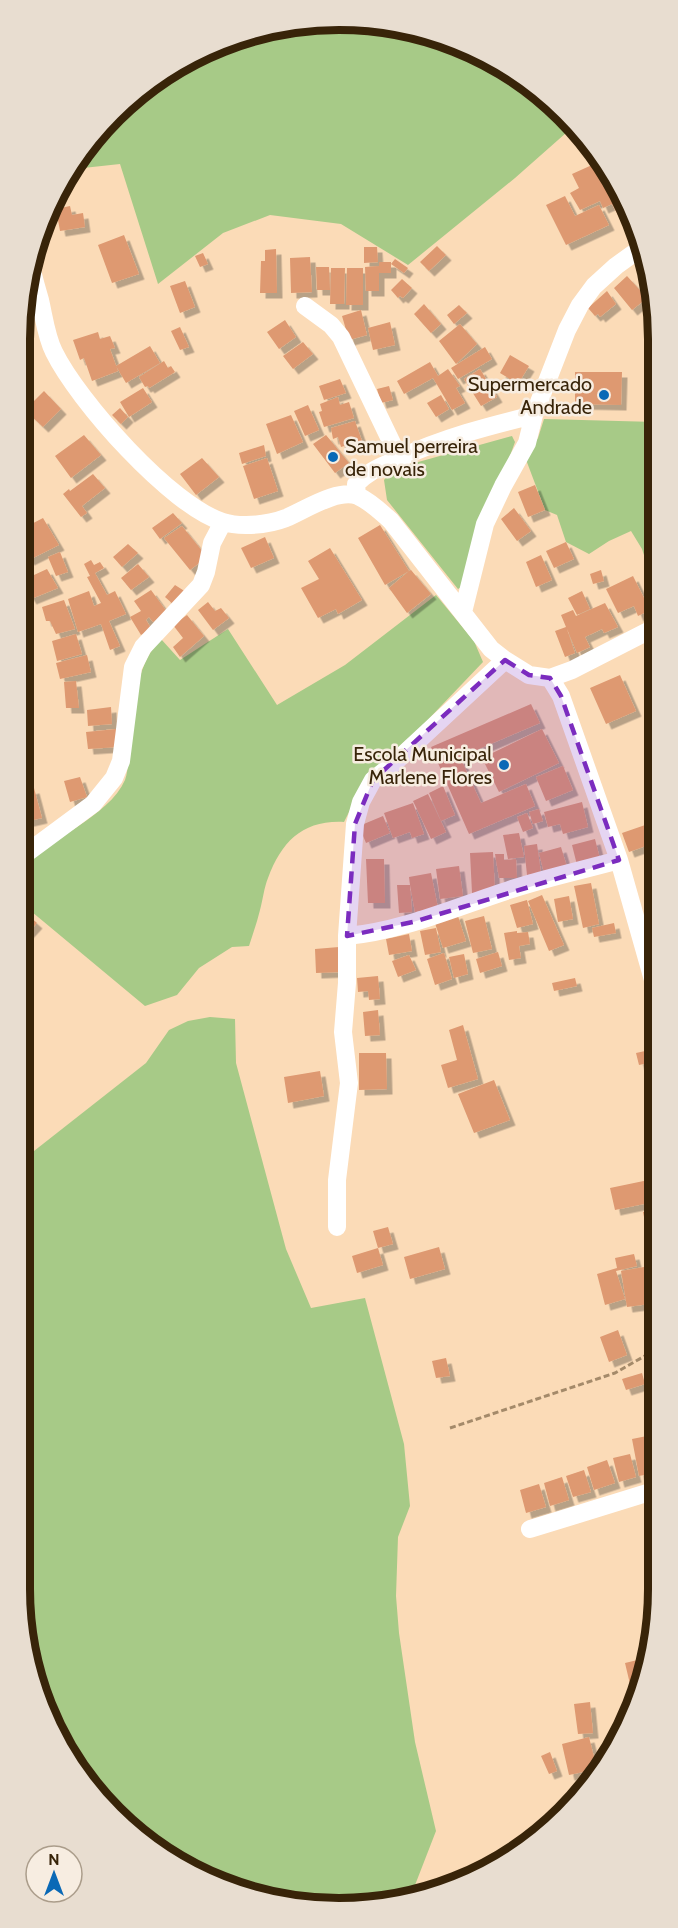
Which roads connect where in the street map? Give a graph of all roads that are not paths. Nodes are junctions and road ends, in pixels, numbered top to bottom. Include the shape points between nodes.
1 (635, 252) edge
2 (35, 283) edge
3 (305, 306) dead end
4 (534, 415) junction
5 (399, 459) junction
6 (357, 495) junction
7 (224, 522) junction
8 (463, 612) junction
9 (648, 631) edge
10 (505, 660) junction
11 (550, 678) junction
12 (30, 851) edge
13 (619, 860) junction
14 (347, 936) junction
15 (648, 962) edge
16 (337, 1227) dead end
17 (648, 1493) edge
18 (530, 1529) dead end

1 - 4 street via 594,286 580,305
2 - 7 street via 54,353 84,399 165,484 190,505
3 - 5 street via 341,337
4 - 5 street via 430,444
4 - 8 street via 527,443 485,524
5 - 6 street via 365,475 356,484
6 - 7 street via 339,494 263,524
6 - 8 street via 391,521
7 - 12 street via 212,543 201,585 143,647 133,667 121,761 114,778 93,804
8 - 10 street via 491,649
9 - 11 street
10 - 11 street via 529,675
10 - 14 street via 373,780 355,824
11 - 13 street via 561,696
13 - 14 street via 511,889 413,922
13 - 15 street
14 - 16 street via 343,1032 349,1083 337,1180
17 - 18 street

